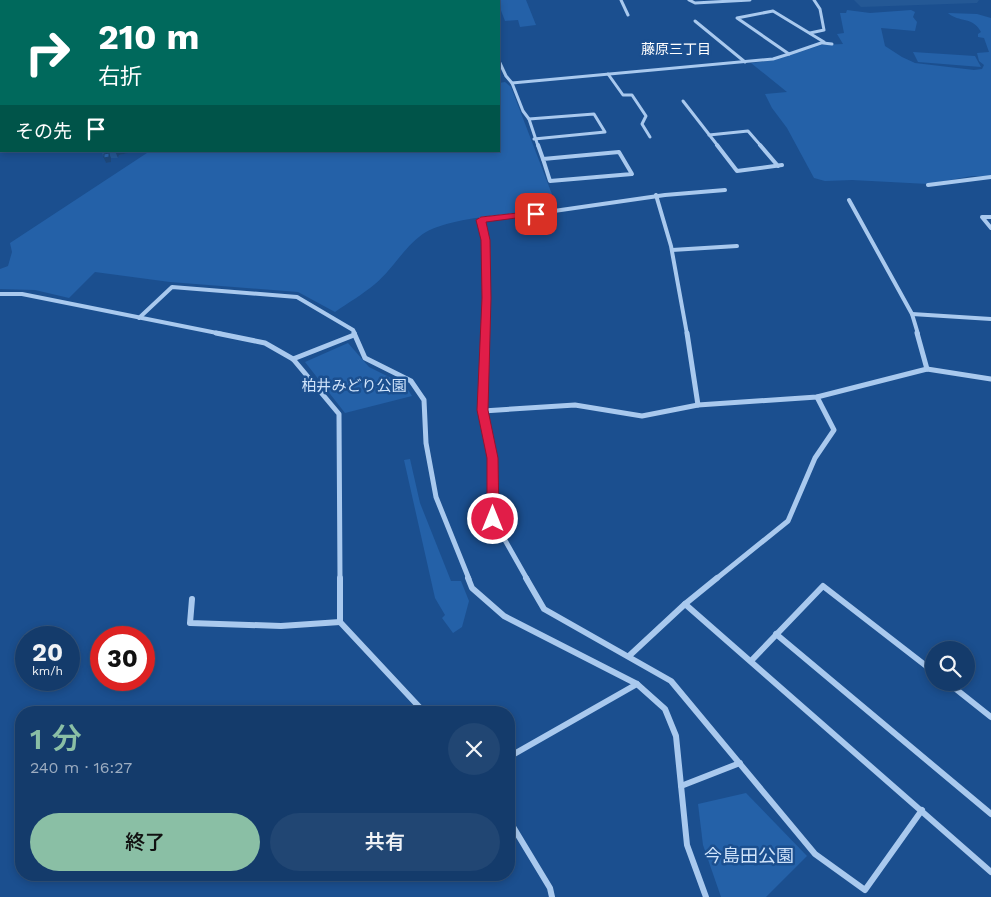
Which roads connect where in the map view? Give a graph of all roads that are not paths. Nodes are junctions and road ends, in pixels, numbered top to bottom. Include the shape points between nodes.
1 (621, 0) edge
2 (689, 0) edge
3 (750, 0) edge
4 (814, 0) edge
5 (628, 14) dead end
6 (695, 21) dead end
7 (810, 33) junction
8 (823, 43) junction
9 (832, 44) dead end
10 (790, 54) junction
11 (746, 62) junction
12 (500, 63) edge
13 (608, 74) junction
14 (512, 83) junction
15 (683, 101) dead end
16 (529, 119) junction
17 (709, 135) junction
18 (650, 137) dead end
19 (534, 139) junction
20 (542, 159) junction
21 (991, 177) edge
22 (928, 185) dead end
23 (725, 190) dead end
24 (656, 195) junction
25 (849, 200) dead end
26 (991, 217) edge
27 (991, 228) edge
28 (736, 246) dead end
29 (672, 250) junction
30 (0, 294) edge
31 (912, 314) junction
32 (139, 318) junction
33 (991, 319) edge
34 (354, 335) junction
35 (293, 359) junction
36 (926, 369) junction
37 (991, 379) edge
38 (817, 397) junction
39 (698, 405) junction
40 (482, 410) junction
41 (192, 599) dead end
42 (685, 604) junction
43 (340, 622) junction
44 (776, 634) junction
45 (629, 656) junction
46 (751, 660) junction
47 (925, 665) edge
48 (637, 684) junction
49 (959, 691) edge
50 (418, 706) edge
51 (991, 716) edge
52 (515, 754) edge
53 (740, 763) junction
54 (681, 786) junction
55 (922, 810) junction
56 (991, 814) edge
57 (515, 830) edge
58 (991, 872) edge
59 (552, 897) edge
60 (706, 897) edge

1 - 5 street
2 - 3 street via 694,3
4 - 7 street via 820,9 824,30
6 - 11 street
7 - 8 street
7 - 10 street via 773,11 737,18
8 - 9 street
8 - 10 street
10 - 11 street
11 - 13 street
12 - 14 street
13 - 14 street
13 - 18 street via 623,95 632,95 646,116 642,124
14 - 16 street
15 - 17 street
16 - 19 street
16 - 19 street via 594,114 605,132
17 - 17 street via 737,171 780,166 748,131
19 - 20 street
20 - 20 street via 550,182 632,174 619,152
21 - 22 street
23 - 24 street
24 - 29 street
24 - 40 street via 481,220 487,298
25 - 31 street
26 - 27 street via 982,217
28 - 29 street
29 - 39 street
30 - 32 street via 22,294
31 - 33 street
31 - 36 street
32 - 34 street via 172,287 191,288 297,297 353,330
32 - 35 street via 265,343
34 - 35 street
34 - 48 street via 364,358 412,381 424,400 426,444 436,497 472,588 504,616
35 - 43 street via 339,414
36 - 37 street
36 - 38 street
38 - 39 street
38 - 42 street via 834,430 815,458 788,521
39 - 40 street via 642,416 575,405
40 - 45 street via 492,458 493,519 544,609
41 - 43 street via 190,623 281,626
42 - 45 street
42 - 46 street
43 - 50 street
44 - 46 street
44 - 47 street via 823,586
44 - 56 street
45 - 53 street via 672,681
46 - 55 street
48 - 52 street
48 - 54 street via 665,709 676,736
49 - 51 street
53 - 54 street
53 - 55 street via 815,854 864,890
54 - 60 street via 686,845
55 - 58 street
57 - 59 street via 550,888

